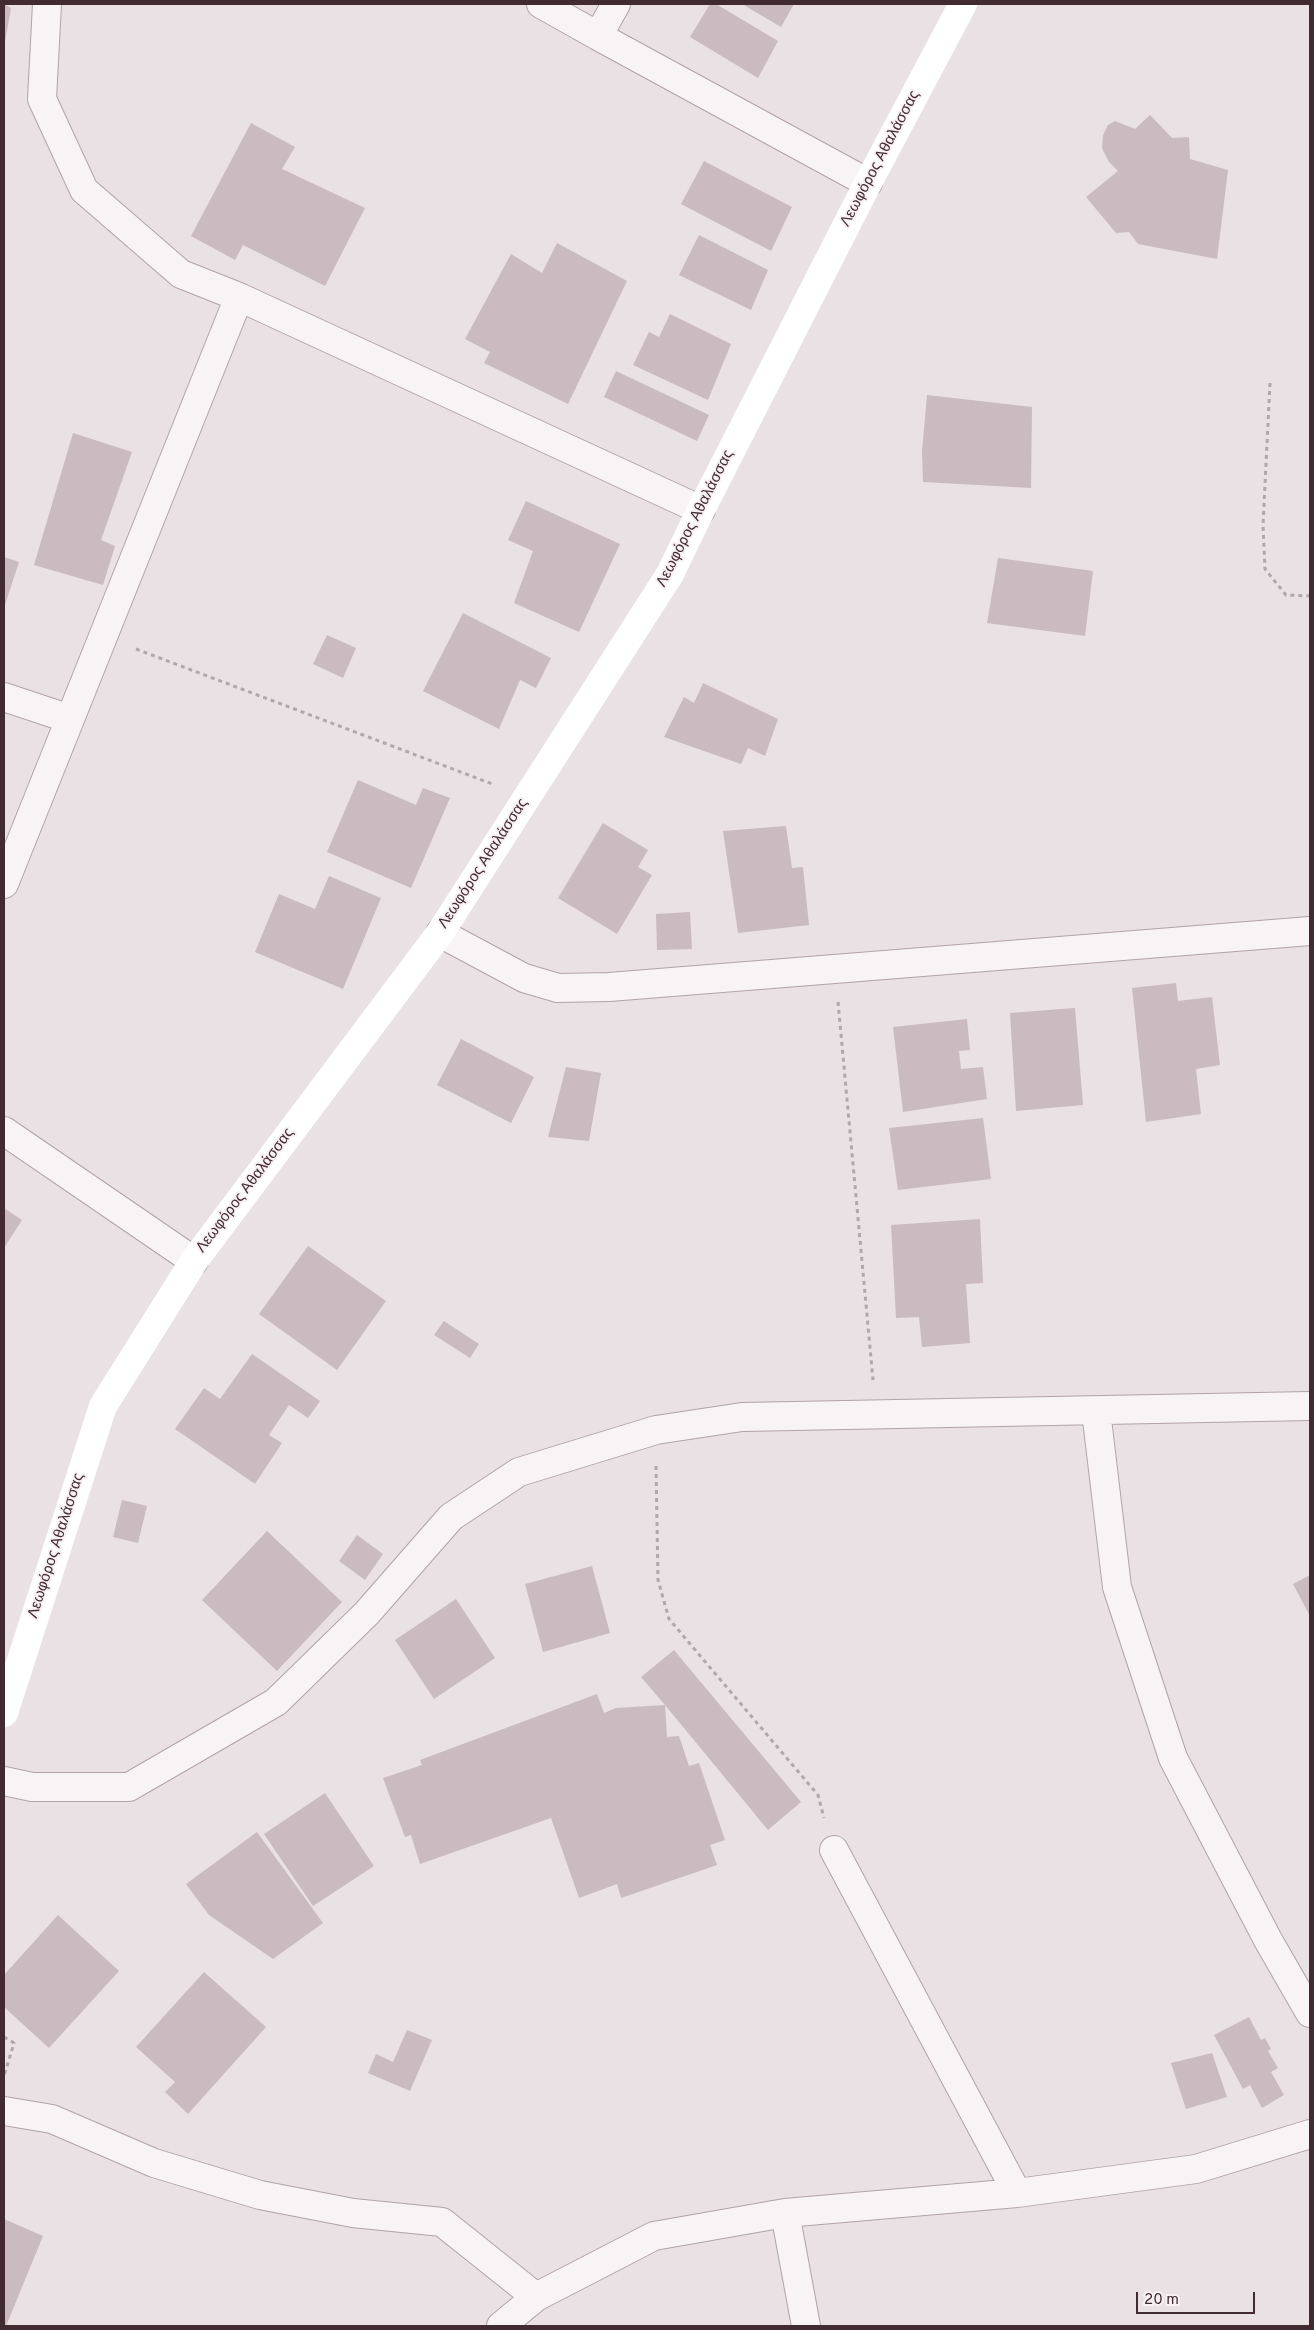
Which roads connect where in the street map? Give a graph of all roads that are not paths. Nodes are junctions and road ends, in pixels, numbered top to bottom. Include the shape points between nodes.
1 (47, 4) edge
2 (541, 4) edge
3 (616, 4) edge
4 (963, 4) edge
5 (598, 36) junction
6 (868, 183) junction
7 (239, 297) junction
8 (701, 510) junction
9 (4, 697) edge
10 (70, 719) junction
11 (4, 884) edge
12 (1310, 931) edge
13 (440, 933) junction
14 (4, 1131) edge
15 (194, 1261) junction
16 (1310, 1406) edge
17 (1096, 1411) junction
18 (4, 1713) edge
19 (4, 1781) edge
20 (834, 1850) road end
21 (1310, 2013) edge
22 (4, 2111) edge
23 (1310, 2134) edge
24 (1017, 2193) junction
25 (785, 2213) junction
26 (536, 2297) junction
27 (501, 2326) edge
28 (806, 2326) edge

1 - 7 street via 42,99 84,190 181,274
2 - 5 street
3 - 5 street
4 - 6 main road, Λεωφόρος Αθαλάσσας
5 - 6 street
6 - 8 main road, Λεωφόρος Αθαλάσσας
7 - 8 street
7 - 10 street
8 - 13 main road, Λεωφόρος Αθαλάσσας via 670,574
9 - 10 street
10 - 11 street
12 - 13 street via 608,987 558,988 524,978
13 - 15 main road, Λεωφόρος Αθαλάσσας
14 - 15 street
15 - 18 main road, Λεωφόρος Αθαλάσσας via 102,1406
16 - 17 street
17 - 19 street via 742,1417 656,1430 519,1472 451,1517 367,1613 276,1702 129,1787 32,1787
17 - 21 street via 1117,1587 1173,1758
20 - 24 street
22 - 26 street via 52,2119 154,2163 260,2195 353,2212 442,2222
23 - 24 street via 1196,2169
24 - 25 street
25 - 26 street via 654,2236
25 - 28 street
26 - 27 street

